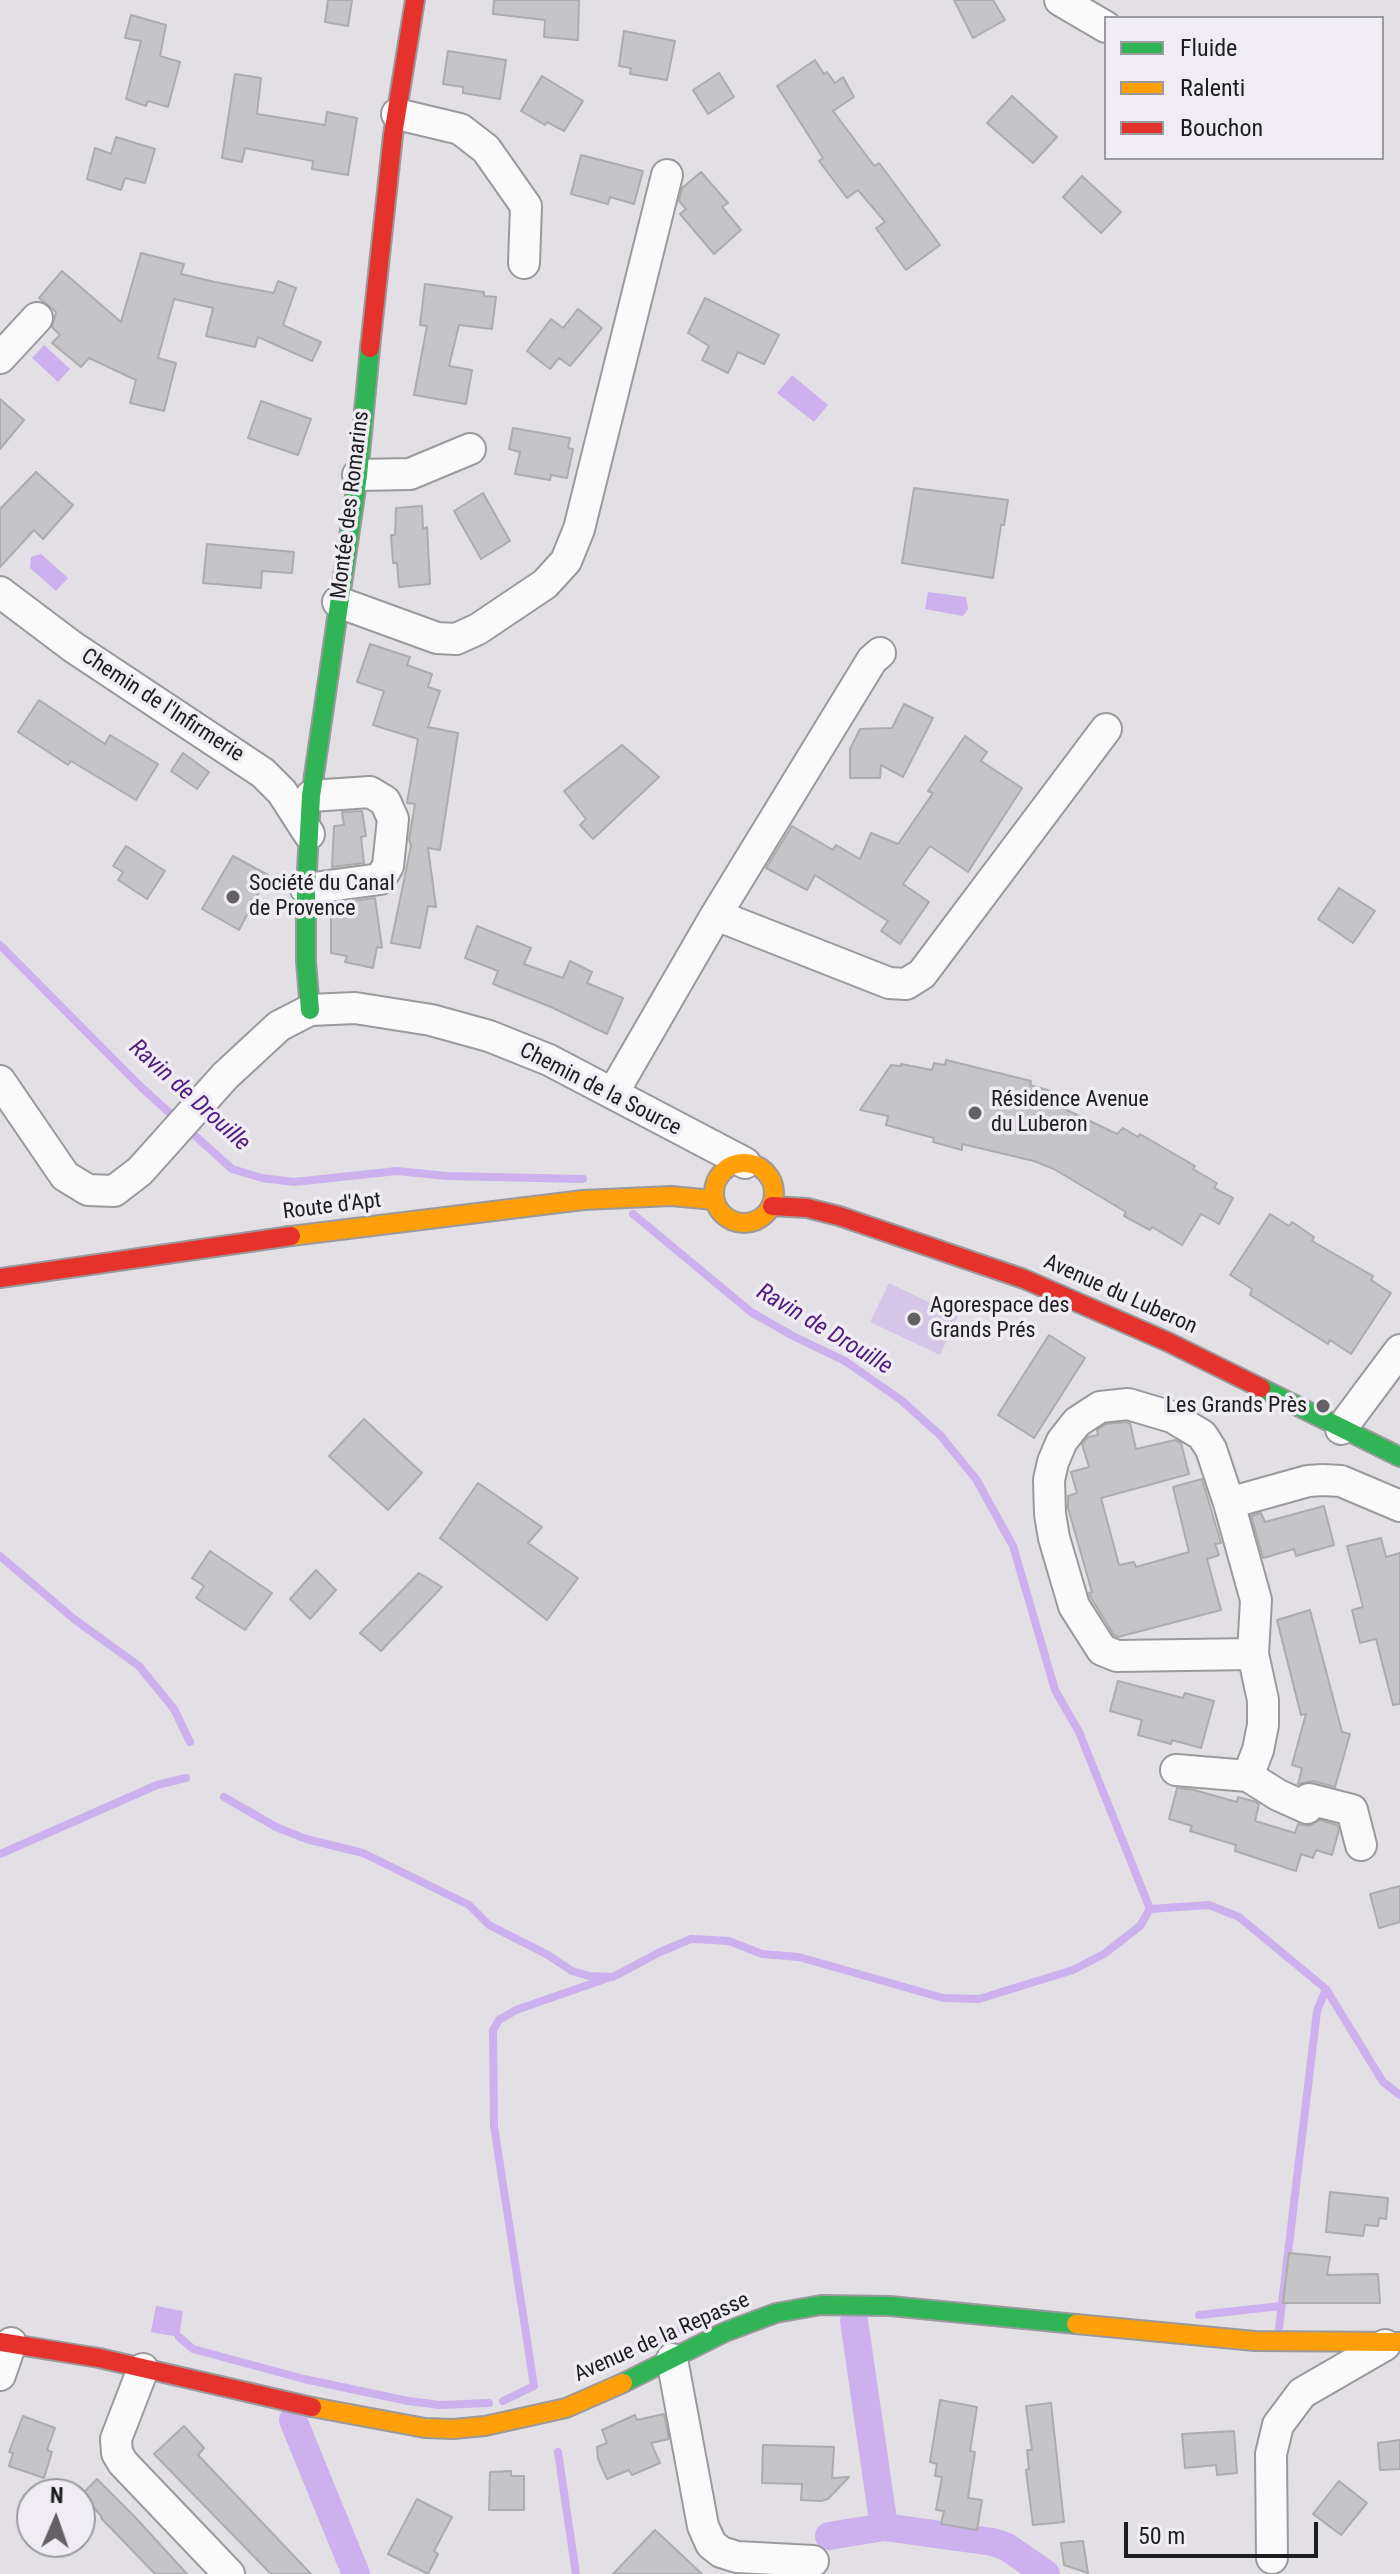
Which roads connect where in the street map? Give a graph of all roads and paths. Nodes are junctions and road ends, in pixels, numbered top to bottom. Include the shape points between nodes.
1 (415, 0) edge
2 (1060, 0) edge
3 (1104, 26) edge
4 (397, 114) junction
5 (667, 175) dead end
6 (524, 263) dead end
7 (37, 318) dead end
8 (0, 358) edge
9 (470, 449) dead end
10 (358, 475) junction
11 (0, 592) edge
12 (338, 602) junction
13 (880, 653) dead end
14 (1106, 729) dead end
15 (311, 796) junction
16 (309, 834) junction
17 (306, 889) junction
18 (716, 915) junction
19 (310, 1010) junction
20 (0, 1081) edge
21 (613, 1093) junction
22 (725, 1178) junction
23 (774, 1187) junction
24 (772, 1206) junction
25 (807, 1208) junction
26 (0, 1278) edge
27 (1400, 1350) edge
28 (1354, 1435) junction
29 (1400, 1457) edge
30 (1341, 1481) junction
31 (1229, 1503) junction
32 (1400, 1506) edge
33 (1253, 1654) junction
34 (1176, 1770) dead end
35 (1248, 1776) junction
36 (1361, 1845) dead end
37 (6, 2342) edge
38 (1395, 2342) edge
39 (672, 2359) junction
40 (143, 2369) junction
41 (0, 2375) edge
42 (1272, 2558) dead end
43 (813, 2561) dead end
44 (229, 2574) edge

1 - 4 street, Montée des Romarins
2 - 3 street
4 - 6 street via 460,129 486,149 526,206
4 - 10 street, Montée des Romarins
5 - 12 street via 579,529 566,561 545,584 456,639 437,638
7 - 8 street
9 - 10 street via 410,474
10 - 12 street, Montée des Romarins
11 - 16 street, Chemin de l'Infirmerie via 263,773
12 - 15 street, Montée des Romarins
13 - 18 street
14 - 18 street via 913,982 889,983
15 - 16 street, Montée des Romarins
15 - 17 street via 366,791 378,796 391,811 391,845 380,879
16 - 17 street, Montée des Romarins
17 - 19 street, Montée des Romarins
18 - 21 street
19 - 20 street, Chemin de la Source via 279,1026 225,1076 140,1171 114,1191 88,1190 59,1169
19 - 21 street, Chemin de la Source via 355,1008 431,1020 549,1060
21 - 22 street, Chemin de la Source via 705,1144
22 - 23 street via 764,1171
22 - 24 street via 722,1215 731,1221 753,1223
22 - 26 street, Route d'Apt via 671,1196 583,1200 303,1234
23 - 24 street
23 - 25 street, Avenue du Luberon
24 - 25 street, Avenue du Luberon
25 - 28 street, Avenue du Luberon via 1024,1279 1144,1331
27 - 28 street
28 - 29 street, Avenue du Luberon
28 - 30 street
30 - 31 street via 1308,1481
30 - 32 street
31 - 33 street via 1255,1594
31 - 33 street via 1202,1435 1172,1417 1128,1404 1100,1407 1077,1422 1062,1441 1049,1480 1054,1538 1074,1606 1102,1650 1117,1656
33 - 35 street via 1263,1710 1261,1738
34 - 35 street
35 - 36 street via 1307,1808 1309,1799 1352,1810
37 - 40 street, Avenue de la Repasse
37 - 41 street
38 - 39 street, Avenue de la Repasse via 1255,2341 838,2305 776,2313
38 - 42 street via 1316,2383 1284,2415 1271,2454
39 - 40 street, Avenue de la Repasse via 566,2408 453,2429 352,2416
39 - 43 street via 703,2526 711,2544 731,2556
40 - 44 street via 116,2439 117,2453

